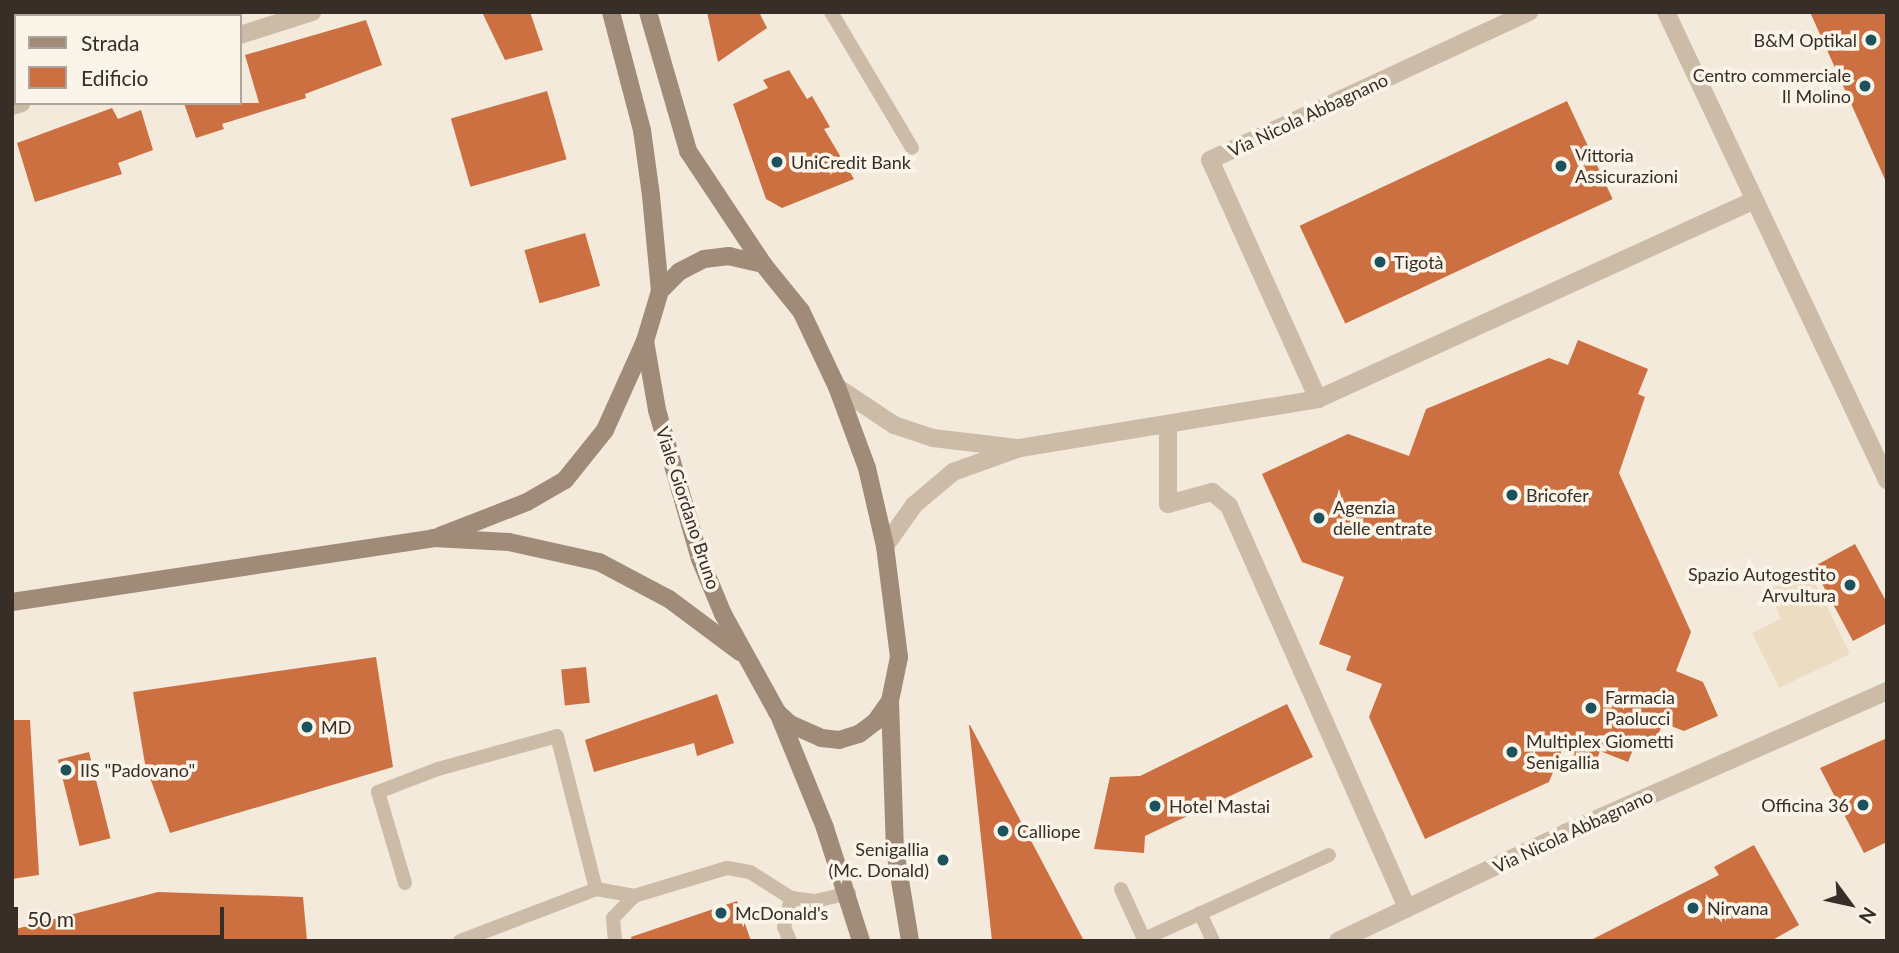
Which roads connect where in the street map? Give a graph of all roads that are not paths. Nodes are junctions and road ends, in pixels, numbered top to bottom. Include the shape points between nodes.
1 (312, 12) edge
2 (611, 12) edge
3 (648, 12) edge
4 (831, 12) edge
5 (1530, 12) edge
6 (1666, 12) edge
7 (242, 34) edge
8 (912, 148) dead end
9 (1755, 200) junction
10 (763, 264) junction
11 (660, 292) junction
12 (645, 341) junction
13 (837, 387) junction
14 (1318, 399) junction
15 (1168, 424) junction
16 (1020, 449) junction
17 (1887, 480) edge
18 (433, 538) junction
19 (885, 546) junction
20 (12, 602) edge
21 (745, 656) junction
22 (1887, 691) edge
23 (890, 701) junction
24 (777, 712) junction
25 (1329, 855) dead end
26 (405, 883) dead end
27 (596, 889) junction
28 (1121, 889) dead end
29 (849, 893) junction
30 (634, 897) junction
31 (791, 898) junction
32 (1407, 908) junction
33 (1200, 913) junction
34 (460, 941) edge
35 (615, 941) edge
36 (790, 941) edge
37 (862, 941) edge
38 (910, 941) edge
39 (1213, 941) edge
40 (1338, 941) edge

1 - 7 street
2 - 11 main road, Viale Giordano Bruno via 642,130
3 - 10 main road, Viale Giordano Bruno via 688,151
4 - 8 lane
5 - 14 street, Via Nicola Abbagnano via 1210,160
6 - 9 street
9 - 14 street
9 - 17 street
10 - 11 main road via 729,256 704,259 679,272
10 - 13 main road, Viale Giordano Bruno via 801,311
11 - 12 main road, Viale Giordano Bruno
12 - 18 main road via 605,430 565,480 527,502
12 - 21 main road, Viale Giordano Bruno via 657,410 700,559
13 - 16 street via 894,425 933,438
13 - 19 main road, Viale Giordano Bruno via 867,468
14 - 15 street
15 - 16 street
15 - 32 street via 1168,504 1212,492 1229,506
16 - 19 street via 953,472 914,505
18 - 20 main road
18 - 21 main road via 509,542 599,562 669,599
19 - 23 main road, Viale Giordano Bruno via 899,657
21 - 24 main road, Viale Giordano Bruno
22 - 32 street, Via Nicola Abbagnano
23 - 24 main road, Viale Giordano Bruno via 876,722 839,740 805,732
23 - 38 main road, Viale Giordano Bruno via 895,850
24 - 29 main road, Viale Giordano Bruno
25 - 33 lane
26 - 27 lane via 378,792 438,769 557,736
27 - 30 lane
27 - 34 lane
28 - 33 lane via 1144,939
29 - 31 lane via 815,901
29 - 37 main road, Viale Giordano Bruno
30 - 31 lane via 727,868 750,872
30 - 35 lane via 613,918
31 - 36 lane via 784,927
32 - 40 street, Via Nicola Abbagnano
33 - 39 lane

